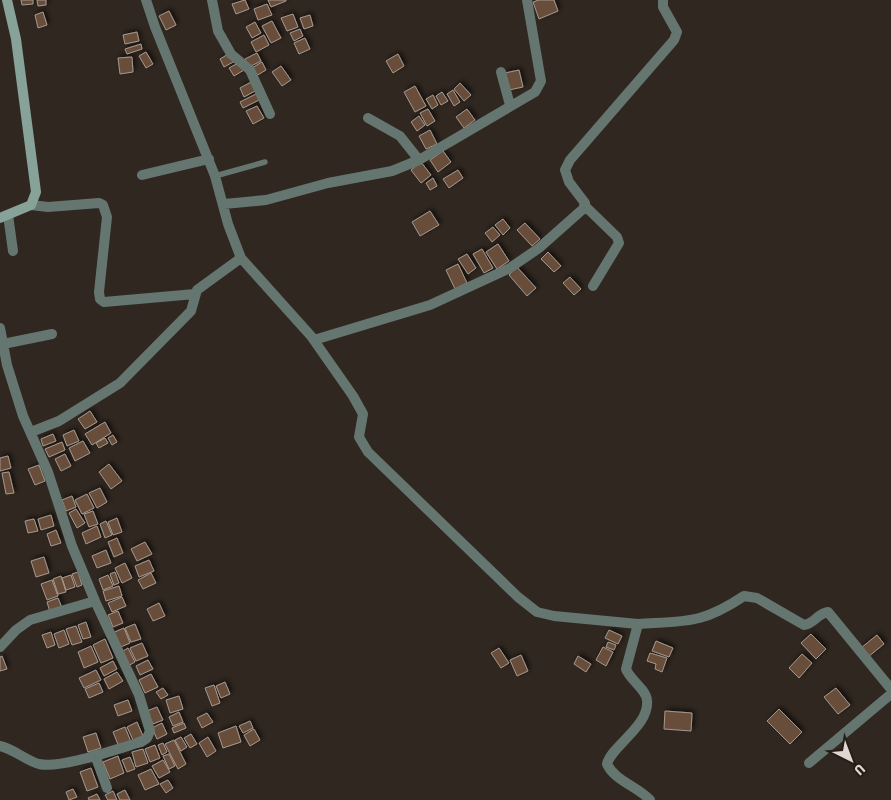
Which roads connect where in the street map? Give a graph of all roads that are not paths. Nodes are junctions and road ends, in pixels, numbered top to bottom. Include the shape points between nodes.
1 (7, 0) edge
2 (146, 0) edge
3 (212, 0) edge
4 (527, 0) edge
5 (663, 0) edge
6 (501, 72) dead end
7 (510, 105) junction
8 (270, 114) dead end
9 (368, 118) dead end
10 (209, 159) junction
11 (419, 160) junction
12 (265, 162) dead end
13 (142, 175) dead end
14 (215, 176) junction
15 (224, 204) junction
16 (31, 205) junction
17 (585, 206) junction
18 (4, 217) edge
19 (13, 251) dead end
20 (241, 258) junction
21 (594, 286) dead end
22 (195, 294) junction
23 (0, 328) edge
24 (0, 333) edge
25 (52, 334) dead end
26 (314, 340) junction
27 (3, 344) junction
28 (31, 432) junction
29 (94, 601) junction
30 (638, 624) junction
31 (0, 647) edge
32 (891, 689) edge
33 (891, 694) edge
34 (0, 746) edge
35 (95, 755) junction
36 (809, 763) dead end
37 (107, 788) dead end
38 (650, 800) edge

1 - 16 street via 34,161 36,192
2 - 10 street via 154,27
3 - 8 street via 218,31 231,54 250,70
4 - 7 street via 541,81 535,92
5 - 17 street via 663,7 677,32 674,40 570,160 565,170
6 - 7 street
7 - 11 street
9 - 11 street via 400,136
10 - 13 street
10 - 14 street
11 - 15 street via 392,171 328,183 266,200
12 - 14 lane
14 - 15 street
15 - 20 street
16 - 18 street
16 - 22 street via 48,208 103,205 107,217 99,292 104,302
17 - 21 street via 617,237 619,243
17 - 26 street via 539,248 510,268 430,305
18 - 19 street
20 - 22 street
20 - 26 street
22 - 28 street via 191,311 127,377 59,421
23 - 24 street
24 - 27 street
25 - 27 street
26 - 30 street via 362,412 359,436 368,452 530,607 554,616
27 - 28 street via 16,395
28 - 29 street
29 - 31 street via 30,620
29 - 35 street via 139,695 150,731 140,742
30 - 32 street via 690,622 725,609 744,596 757,598 804,624 828,612
30 - 38 street via 626,670 646,697 647,707 633,733 610,756 607,764 617,777
33 - 36 street
34 - 35 street via 44,765
35 - 37 street

